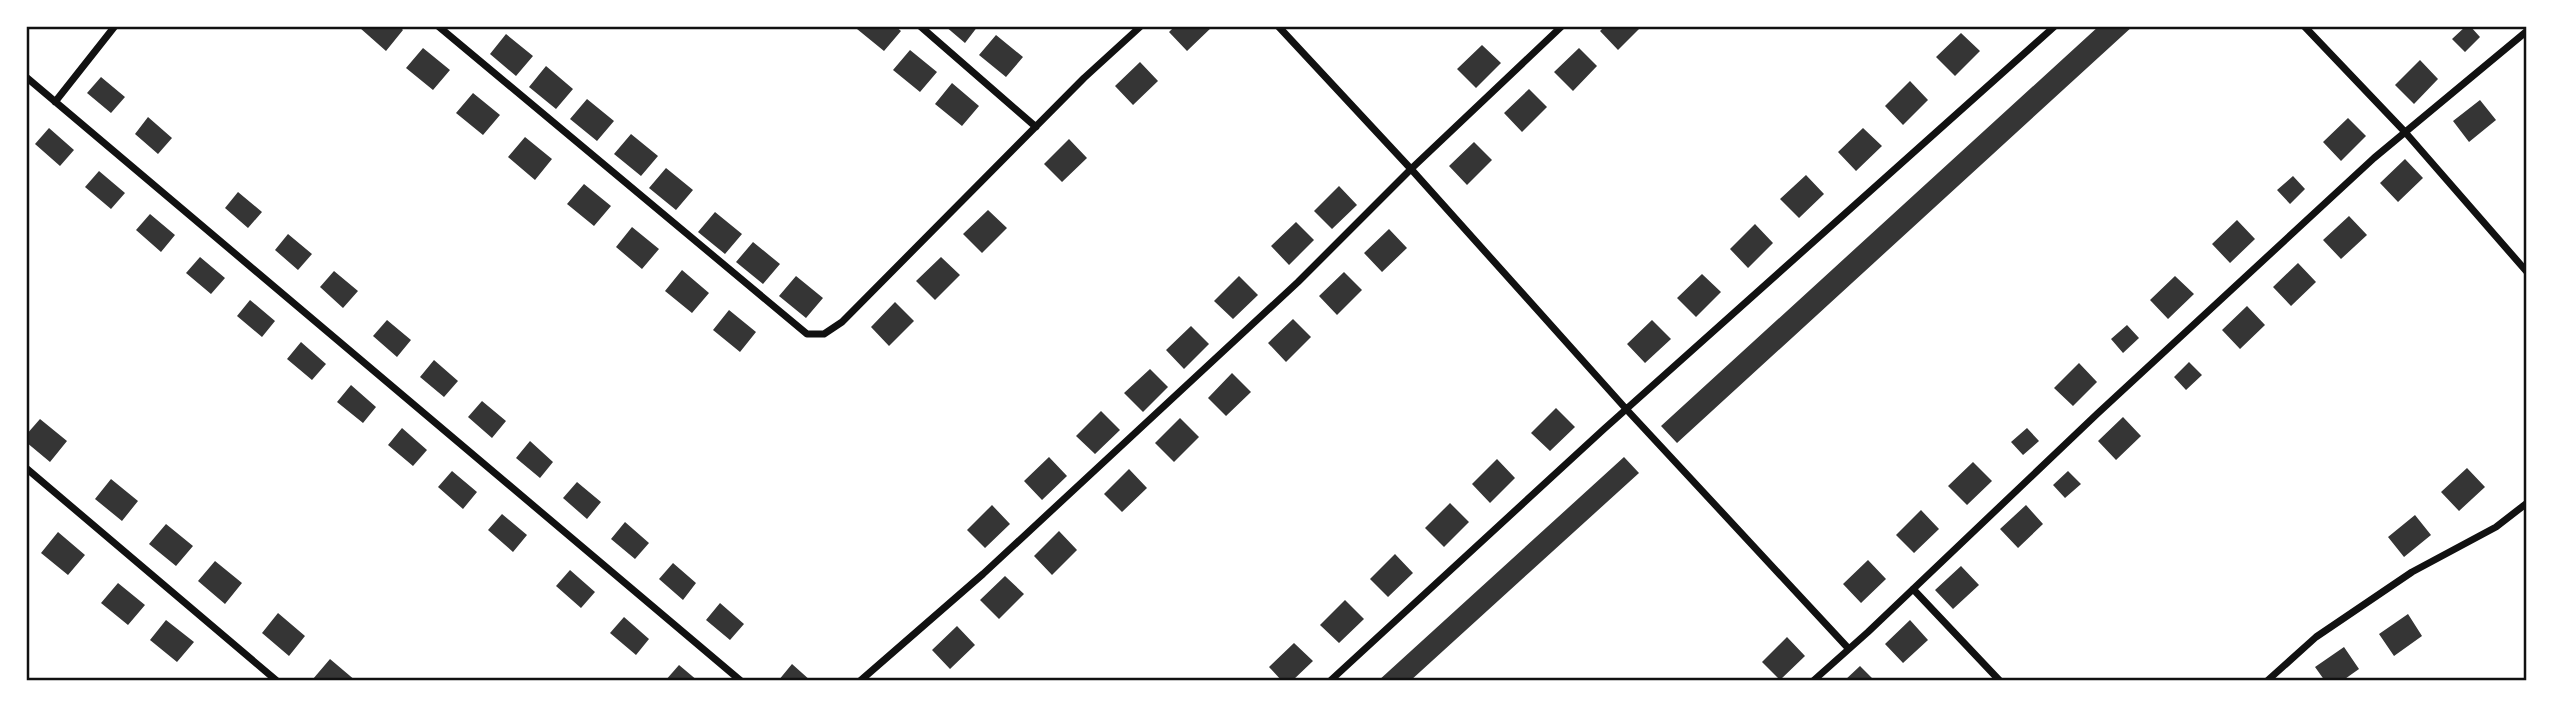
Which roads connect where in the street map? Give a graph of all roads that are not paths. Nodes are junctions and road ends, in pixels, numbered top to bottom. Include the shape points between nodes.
1 (115, 26) edge
2 (438, 26) edge
3 (920, 26) edge
4 (1141, 26) edge
5 (1278, 26) edge
6 (1562, 26) edge
7 (2056, 26) edge
8 (2304, 26) edge
9 (2527, 31) edge
10 (26, 77) edge
11 (55, 102) junction
12 (1036, 127) junction
13 (2405, 132) junction
14 (1411, 169) junction
15 (2527, 272) edge
16 (1627, 410) junction
17 (26, 468) edge
18 (2527, 503) edge
19 (1913, 589) junction
20 (1848, 649) junction
21 (277, 681) edge
22 (741, 681) edge
23 (860, 681) edge
24 (1330, 681) edge
25 (1813, 681) edge
26 (2000, 681) edge
27 (2267, 681) edge

1 - 11 street
2 - 12 street via 807,334 824,334 842,322
3 - 12 street
4 - 12 street
5 - 14 street
6 - 14 street
7 - 16 street
8 - 13 street
9 - 13 street
10 - 11 street
11 - 22 street
13 - 15 street
13 - 19 street
14 - 16 street
14 - 23 street via 1288,291 984,574
16 - 20 street
16 - 24 street
17 - 21 street
18 - 27 street via 2496,527 2412,572 2316,637
19 - 20 street
19 - 26 street
20 - 25 street

